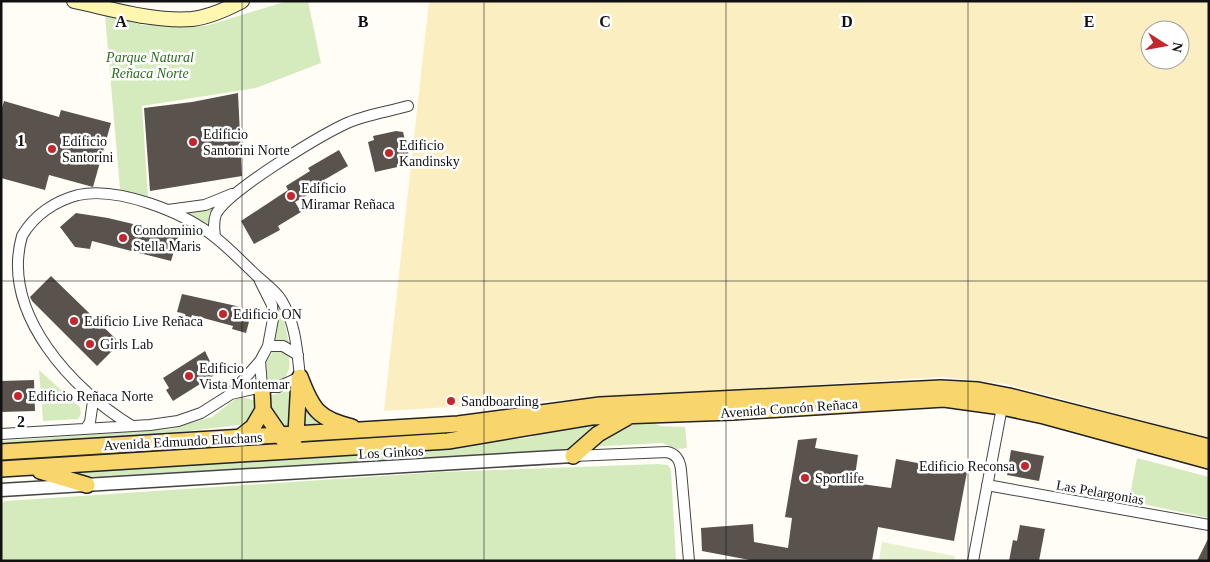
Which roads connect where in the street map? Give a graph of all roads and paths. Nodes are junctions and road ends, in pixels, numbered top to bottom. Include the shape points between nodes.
1 (75, 1) edge
2 (242, 1) edge
3 (408, 106) dead end
4 (240, 191) junction
5 (168, 210) junction
6 (215, 237) junction
7 (258, 277) junction
8 (268, 346) junction
9 (298, 355) junction
10 (260, 361) junction
11 (300, 378) junction
12 (262, 387) junction
13 (231, 394) junction
14 (93, 401) junction
15 (1002, 407) junction
16 (263, 410) junction
17 (633, 414) junction
18 (132, 426) junction
19 (86, 428) junction
20 (366, 430) junction
21 (1, 434) edge
22 (289, 435) junction
23 (239, 438) junction
24 (364, 446) joint
25 (1209, 447) edge
26 (1, 452) edge
27 (290, 452) junction
28 (573, 456) junction
29 (1209, 461) edge
30 (26, 468) junction
31 (1, 469) edge
32 (87, 485) junction
33 (987, 485) junction
34 (1, 490) edge
35 (1209, 525) edge
36 (689, 561) edge
37 (973, 561) edge

1 - 2 main road via 134,13 192,18 212,14
3 - 4 street via 346,124
4 - 5 street via 204,205
4 - 6 street via 215,216
5 - 6 street
5 - 14 street via 114,195 81,195 60,202 41,214 26,230 17,247 11,288 20,319 47,358
6 - 7 street
7 - 8 street via 272,306
7 - 9 street via 272,288 292,320
8 - 9 street via 283,346
8 - 10 street
9 - 11 street
10 - 12 street
10 - 13 street
11 - 12 street via 278,387
11 - 20 main road via 309,402 324,417
11 - 22 main road
12 - 13 street
12 - 16 main road
13 - 18 street via 202,412 178,421
14 - 18 street
14 - 19 street
15 - 17 main road, Avenida Concón Reñaca via 963,401 911,400 733,412
15 - 29 main road, Avenida Concón Reñaca
15 - 33 street
16 - 22 main road
16 - 23 main road via 253,427
17 - 24 main road, Avenida Concón Reñaca via 550,422 448,441
17 - 28 main road via 598,434
18 - 19 street
19 - 21 street
20 - 22 main road, Avenida Edmundo Eluchans
20 - 25 main road, Avenida Concón Reñaca via 458,424 600,405 941,388 1009,396
22 - 23 main road, Avenida Edmundo Eluchans
22 - 27 main road
23 - 26 main road, Avenida Edmundo Eluchans
24 - 27 main road, Avenida Edmundo Eluchans
27 - 30 main road, Avenida Edmundo Eluchans
28 - 32 street, Los Ginkos
28 - 36 street, Los Ginkos via 672,453 680,462
30 - 31 main road, Avenida Edmundo Eluchans
30 - 32 main road
32 - 34 street, Los Ginkos
33 - 35 street, Las Pelargonias
33 - 37 street

